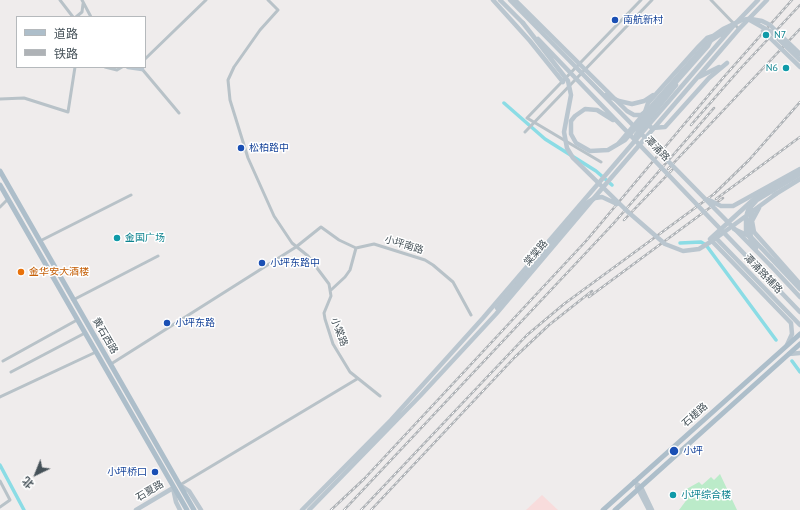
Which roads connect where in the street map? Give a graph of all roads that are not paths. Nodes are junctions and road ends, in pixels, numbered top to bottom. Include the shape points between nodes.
1 (60, 0) edge
2 (82, 0) edge
3 (206, 0) edge
4 (268, 0) edge
5 (493, 0) edge
6 (500, 0) edge
7 (510, 0) edge
8 (515, 0) edge
9 (641, 0) edge
10 (652, 0) edge
11 (711, 0) edge
12 (758, 0) edge
13 (767, 0) edge
14 (83, 4) junction
15 (72, 16) edge
16 (77, 16) edge
17 (90, 16) edge
18 (748, 19) junction
19 (523, 23) junction
20 (735, 24) junction
21 (739, 29) junction
22 (713, 36) junction
23 (800, 54) edge
24 (146, 58) edge
25 (800, 60) edge
26 (580, 64) junction
27 (800, 67) edge
28 (75, 68) edge
29 (109, 68) edge
30 (120, 68) edge
31 (142, 68) edge
32 (586, 70) junction
33 (697, 78) junction
34 (679, 79) junction
35 (563, 82) junction
36 (591, 83) junction
37 (659, 91) junction
38 (0, 99) edge
39 (545, 100) junction
40 (551, 105) junction
41 (650, 108) junction
42 (179, 113) dead end
43 (534, 122) junction
44 (626, 131) junction
45 (525, 132) dead end
46 (618, 144) junction
47 (630, 146) junction
48 (601, 162) dead end
49 (0, 171) edge
50 (800, 174) edge
51 (0, 185) edge
52 (695, 188) junction
53 (776, 194) junction
54 (131, 195) dead end
55 (8, 199) junction
56 (0, 208) edge
57 (627, 211) junction
58 (725, 225) junction
59 (714, 236) junction
60 (751, 237) junction
61 (40, 241) junction
62 (296, 247) junction
63 (356, 248) junction
64 (158, 256) dead end
65 (771, 266) junction
66 (800, 284) edge
67 (800, 289) edge
68 (331, 290) junction
69 (800, 297) edge
70 (73, 300) junction
71 (800, 312) edge
72 (471, 315) dead end
73 (77, 320) junction
74 (800, 325) edge
75 (85, 333) junction
76 (800, 334) edge
77 (477, 336) junction
78 (800, 344) edge
79 (787, 346) junction
80 (96, 352) junction
81 (800, 353) edge
82 (789, 354) junction
83 (3, 361) dead end
84 (111, 364) junction
85 (11, 372) dead end
86 (357, 379) junction
87 (380, 396) dead end
88 (0, 397) edge
89 (0, 482) edge
90 (634, 482) junction
91 (180, 485) junction
92 (173, 488) junction
93 (639, 488) junction
94 (164, 493) junction
95 (176, 502) junction
96 (0, 507) edge
97 (136, 510) edge
98 (180, 510) edge
99 (187, 510) edge
100 (194, 510) edge
101 (201, 510) edge
102 (302, 510) edge
103 (309, 510) edge
104 (603, 510) edge
105 (615, 510) edge
106 (649, 510) edge
107 (652, 510) edge

1 - 15 street
2 - 14 street
3 - 24 street
4 - 62 street via 278,10 260,30 234,67 227,86 250,163 277,221
5 - 35 street
6 - 19 street, 潭涌路
7 - 36 street, 潭涌路, bridge
8 - 26 street
9 - 26 street
10 - 32 street
11 - 20 street
12 - 20 street, 棠棠路
13 - 21 street, 棠棠路
14 - 16 street via 82,12
14 - 17 street
18 - 22 street, bridge via 730,25
18 - 23 street, bridge via 762,21 770,26
18 - 25 street, bridge via 771,32
18 - 27 street, bridge via 768,34
19 - 44 street, 潭涌路, bridge
19 - 57 street, bridge via 568,81 571,95 564,132 567,148 578,164
20 - 21 street
20 - 41 street via 707,43
20 - 47 street, 棠棠路
21 - 33 street, 棠棠路
22 - 34 street, bridge via 708,46
22 - 37 street, bridge via 699,46
26 - 32 street
26 - 35 street
28 - 38 street via 68,112 24,98
29 - 30 street
31 - 42 street
32 - 40 street
32 - 41 street via 631,114 641,116
33 - 37 street, bridge via 727,63 709,78 669,123 657,129 646,123 644,115 648,103
33 - 77 street, 棠棠路
34 - 46 street, bridge via 625,140
34 - 47 street, bridge
35 - 39 street
36 - 37 street, bridge via 612,98 632,104 644,101
36 - 52 street, 潭涌路, bridge
39 - 40 street
39 - 43 street via 527,118
40 - 43 street
41 - 46 street
43 - 45 street
43 - 48 street
44 - 46 street, bridge via 604,112 592,109 579,112 571,121 573,140 583,148 601,151
44 - 71 street, 潭涌路, bridge
47 - 102 street, 棠棠路 via 483,318 391,420
49 - 61 main road, 黄石西路
50 - 52 street, bridge via 734,206 717,205
50 - 53 street
50 - 58 street via 755,198
50 - 60 street via 754,206 749,226
50 - 65 street, bridge via 757,200 748,210 746,231
51 - 55 main road, 黄石西路
52 - 65 street, 潭涌路, bridge
53 - 57 street, bridge via 699,249 675,249 665,244
53 - 66 street, bridge via 758,208 752,221 754,232
54 - 61 street
55 - 56 street
55 - 73 main road, 黄石西路
57 - 77 street, bridge via 602,197 585,204 497,308
58 - 59 street
58 - 60 street, 潭涌路辅路
59 - 74 street, 潭涌路辅路
59 - 79 street via 710,239 791,323 792,334
60 - 67 street, 潭涌路辅路
61 - 70 main road, 黄石西路
62 - 63 street via 321,227
62 - 68 street via 319,269
62 - 84 street
63 - 68 street via 350,270
63 - 72 street, 小坪南路 via 374,244 425,260 452,282
64 - 70 street
65 - 69 street, 潭涌路
68 - 86 street, 小棠路 via 324,312 326,327 336,350
70 - 84 main road, 黄石西路
73 - 75 main road, 黄石西路
73 - 83 street
75 - 80 main road, 黄石西路
75 - 85 street
76 - 79 main road, 石槎路
77 - 103 street, 棠棠路
78 - 82 main road, 石槎路
79 - 90 main road, 石槎路
80 - 88 street
80 - 92 main road, 黄石西路
81 - 82 street
82 - 93 main road, 石槎路
84 - 91 main road, 黄石西路
86 - 87 street, 小棠路
86 - 91 street
89 - 96 street via 10,500
90 - 93 street
90 - 104 main road, 石槎路
91 - 100 main road, 黄石西路
91 - 101 street via 188,491
92 - 94 street, 石夏路
92 - 95 street
92 - 99 main road, 黄石西路
93 - 105 main road, 石槎路
93 - 106 street
93 - 107 street
94 - 95 street
94 - 97 street, 石夏路
95 - 98 street

